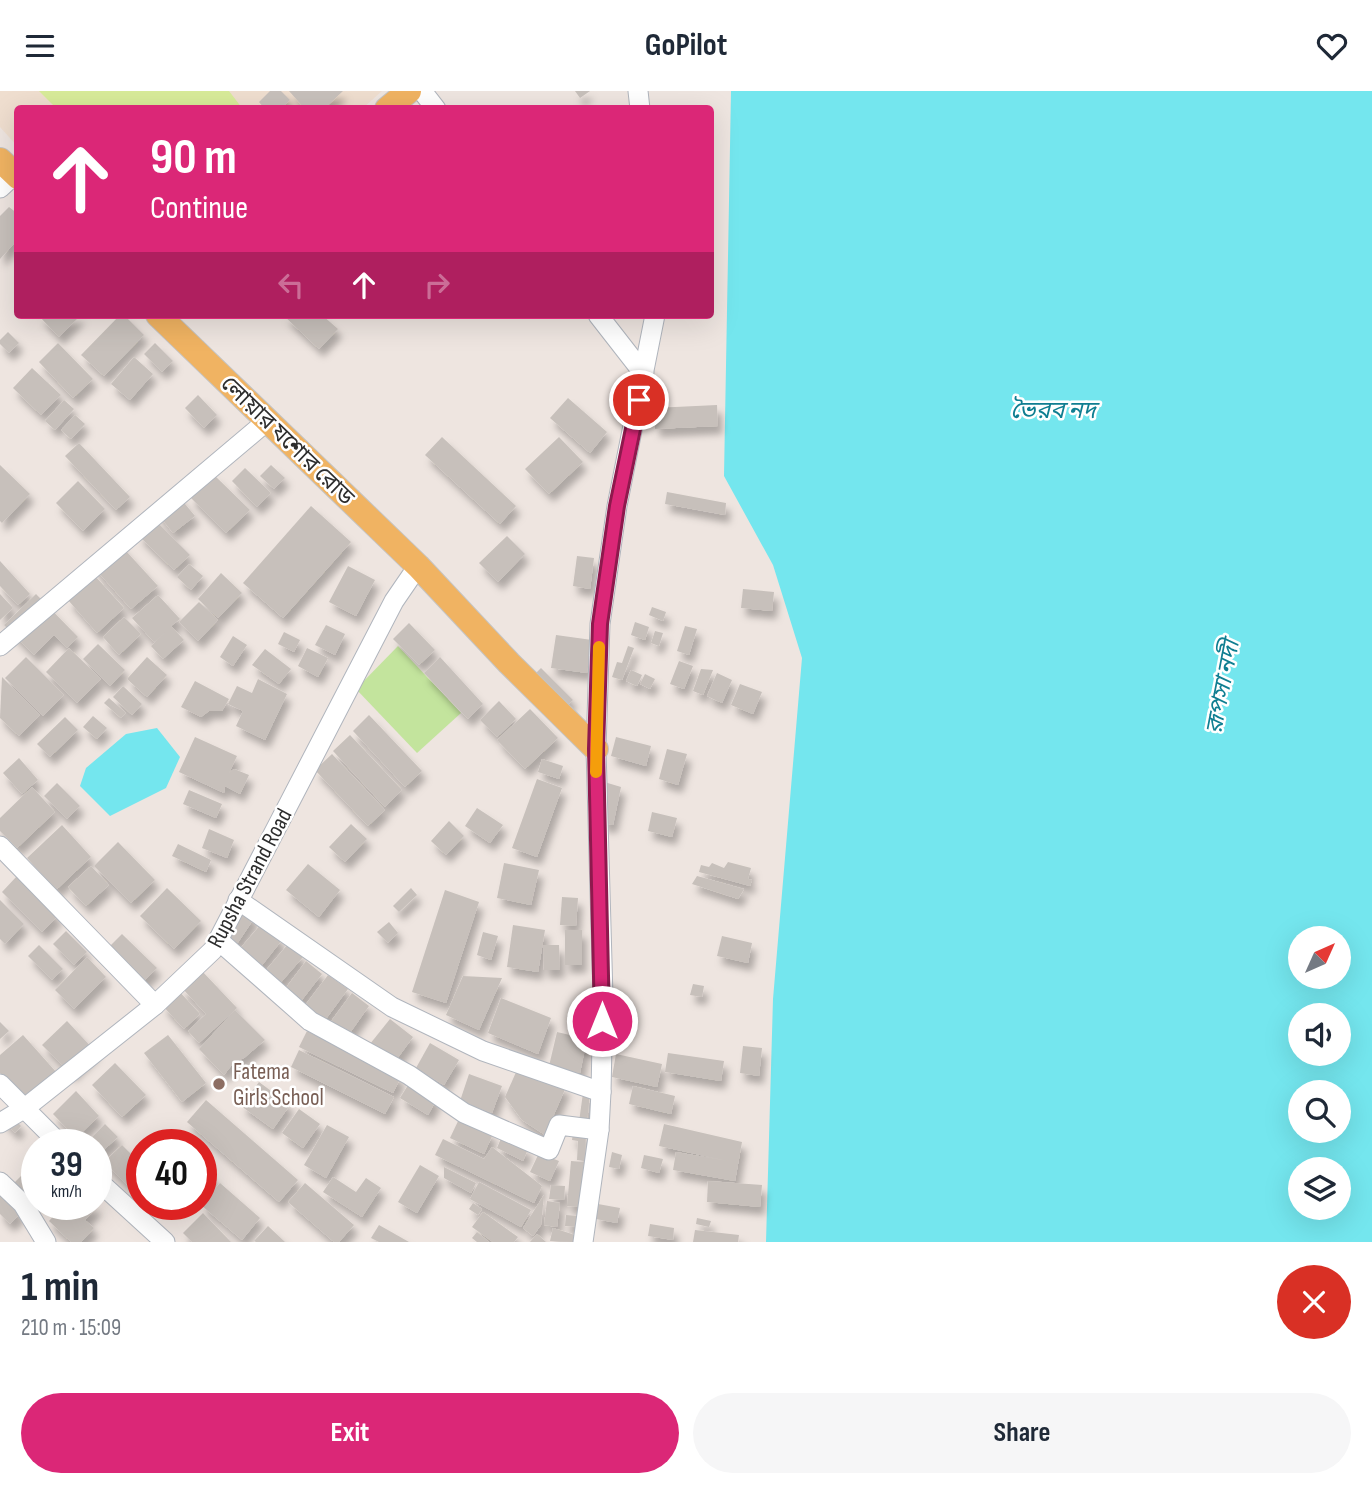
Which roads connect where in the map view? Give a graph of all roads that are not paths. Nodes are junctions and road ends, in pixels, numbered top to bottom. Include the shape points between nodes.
1 (409, 91) edge
2 (422, 91) edge
3 (392, 105) edge
4 (433, 105) edge
5 (162, 319) edge
6 (601, 319) edge
7 (654, 319) edge
8 (644, 374) junction
9 (267, 421) junction
10 (418, 565) junction
11 (0, 646) edge
12 (596, 749) junction
13 (0, 846) edge
14 (237, 900) junction
15 (218, 940) junction
16 (155, 1005) junction
17 (0, 1084) edge
18 (601, 1092) junction
19 (25, 1108) junction
20 (0, 1123) edge
21 (45, 1129) edge
22 (599, 1130) junction
23 (0, 1182) edge
24 (112, 1194) edge
25 (46, 1242) edge
26 (165, 1242) edge
27 (583, 1242) edge

1 - 3 main road
2 - 4 street
5 - 9 main road, লোয়ার যশোর রোড
6 - 8 street
7 - 8 street
8 - 12 street via 617,506 600,624
9 - 10 main road, লোয়ার যশোর রোড
9 - 11 street
10 - 12 main road, লোয়ার যশোর রোড
10 - 14 street, Rupsha Strand Road via 394,601
12 - 18 street
13 - 16 street
14 - 15 street, Rupsha Strand Road
14 - 18 street via 392,1007 483,1051
15 - 16 street, Rupsha Strand Road
15 - 22 street via 310,1021 409,1075 464,1113 549,1150 559,1125
16 - 19 street, Rupsha Strand Road
17 - 19 street
18 - 22 street
19 - 20 street, Rupsha Strand Road
19 - 21 street
22 - 27 street
23 - 25 street via 23,1204
24 - 26 street

